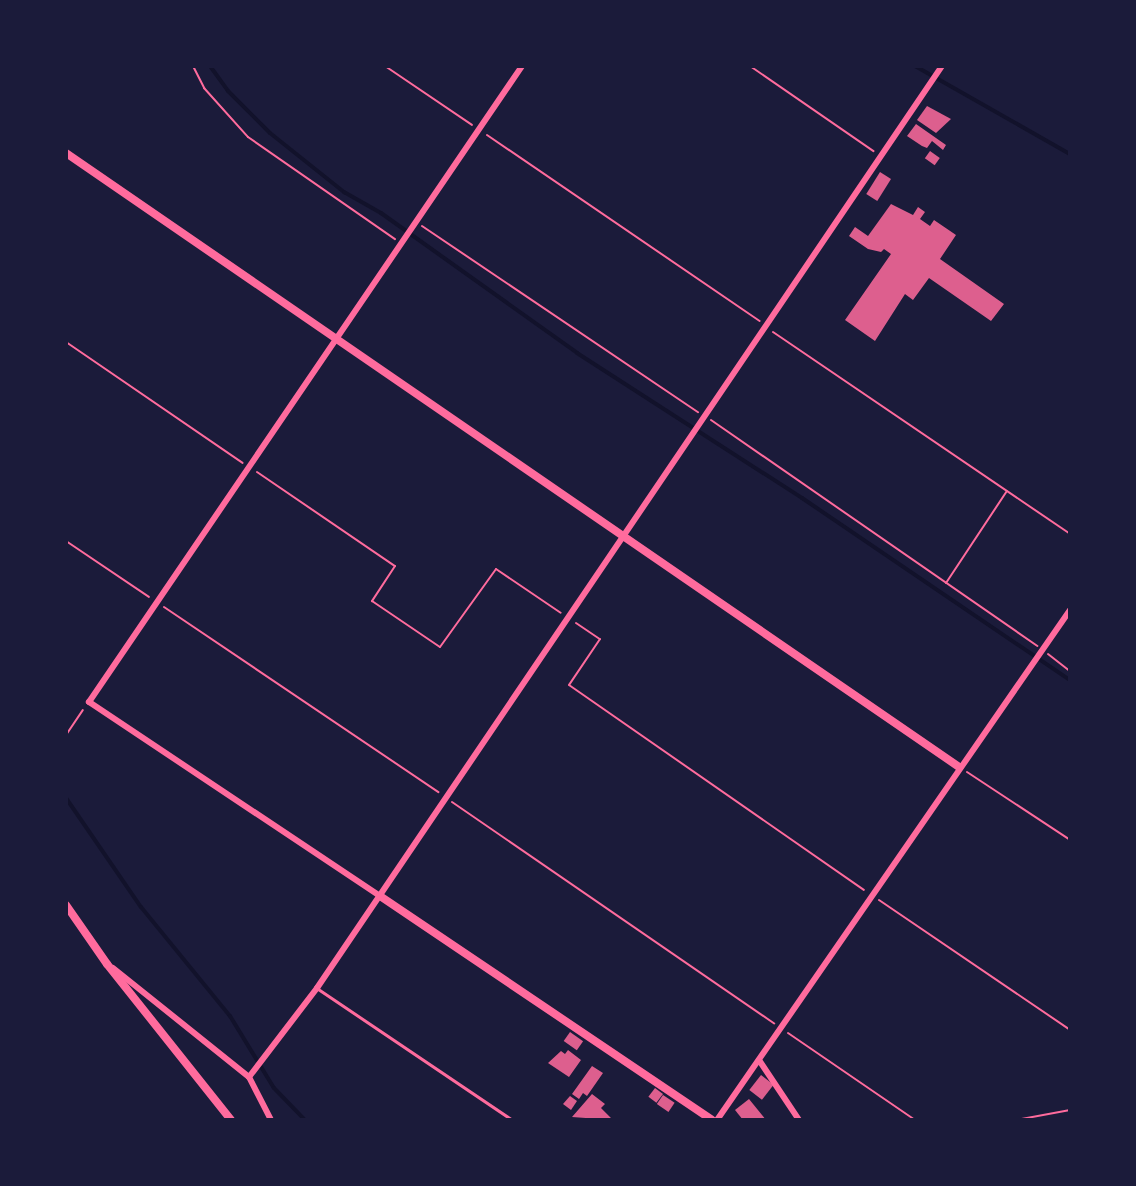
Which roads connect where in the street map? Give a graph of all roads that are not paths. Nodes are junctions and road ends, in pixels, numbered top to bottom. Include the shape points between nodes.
1 (522, 66) edge
2 (940, 68) edge
3 (66, 153) edge
4 (338, 338) junction
5 (622, 534) junction
6 (1070, 610) edge
7 (959, 767) junction
8 (380, 896) junction
9 (66, 905) edge
10 (107, 964) junction
11 (317, 988) junction
12 (759, 1060) junction
13 (249, 1077) junction
14 (231, 1120) edge
15 (271, 1120) edge
16 (512, 1120) edge
17 (712, 1120) edge
18 (717, 1120) edge
19 (800, 1120) edge

1 - 4 street
2 - 5 street via 706,417
3 - 4 street
4 - 5 street
4 - 8 street via 89,702
5 - 7 street
5 - 8 street
6 - 7 street
7 - 12 street via 874,897
8 - 11 street
8 - 17 street
9 - 10 street
10 - 13 street
10 - 14 street
11 - 13 street
11 - 16 lane
12 - 18 street
12 - 19 street
13 - 15 street

